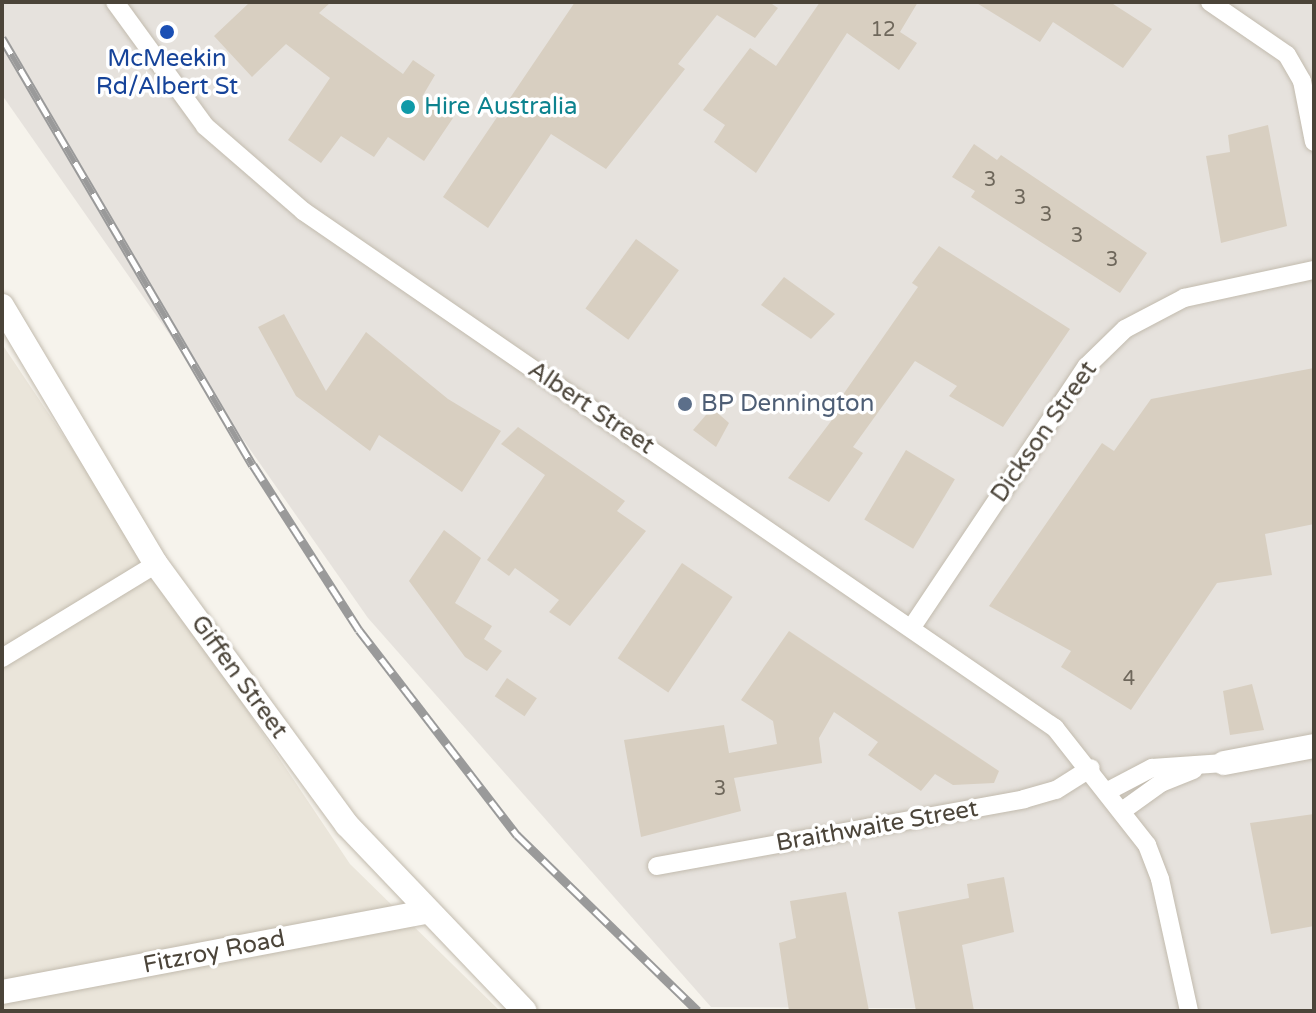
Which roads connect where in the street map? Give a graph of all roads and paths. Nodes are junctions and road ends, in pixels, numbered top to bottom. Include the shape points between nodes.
1 (115, 2) edge
2 (1210, 2) edge
3 (1314, 142) edge
4 (1314, 270) edge
5 (2, 306) edge
6 (156, 564) junction
7 (912, 627) junction
8 (2, 658) edge
9 (1314, 746) edge
10 (1224, 763) junction
11 (1100, 780) junction
12 (1122, 811) junction
13 (657, 866) dead end
14 (426, 912) junction
15 (2, 992) edge
16 (525, 1011) edge
17 (1189, 1011) edge

1 - 7 street, Albert Street via 205,126 303,211
2 - 3 street via 1287,55 1302,81
4 - 7 street, Dickson Street via 1184,298 1125,329 1079,378
5 - 6 street, Giffen Street
6 - 8 street
6 - 14 street, Giffen Street via 347,825
7 - 11 street, Albert Street via 1038,714
9 - 10 street, Braithwaite Street
10 - 11 street, Braithwaite Street via 1152,768
10 - 12 street, Braithwaite Street via 1161,783
11 - 12 street, Albert Street
11 - 13 street, Braithwaite Street
12 - 17 street, Albert Street via 1147,845 1160,879
14 - 15 street, Fitzroy Road
14 - 16 street, Giffen Street

